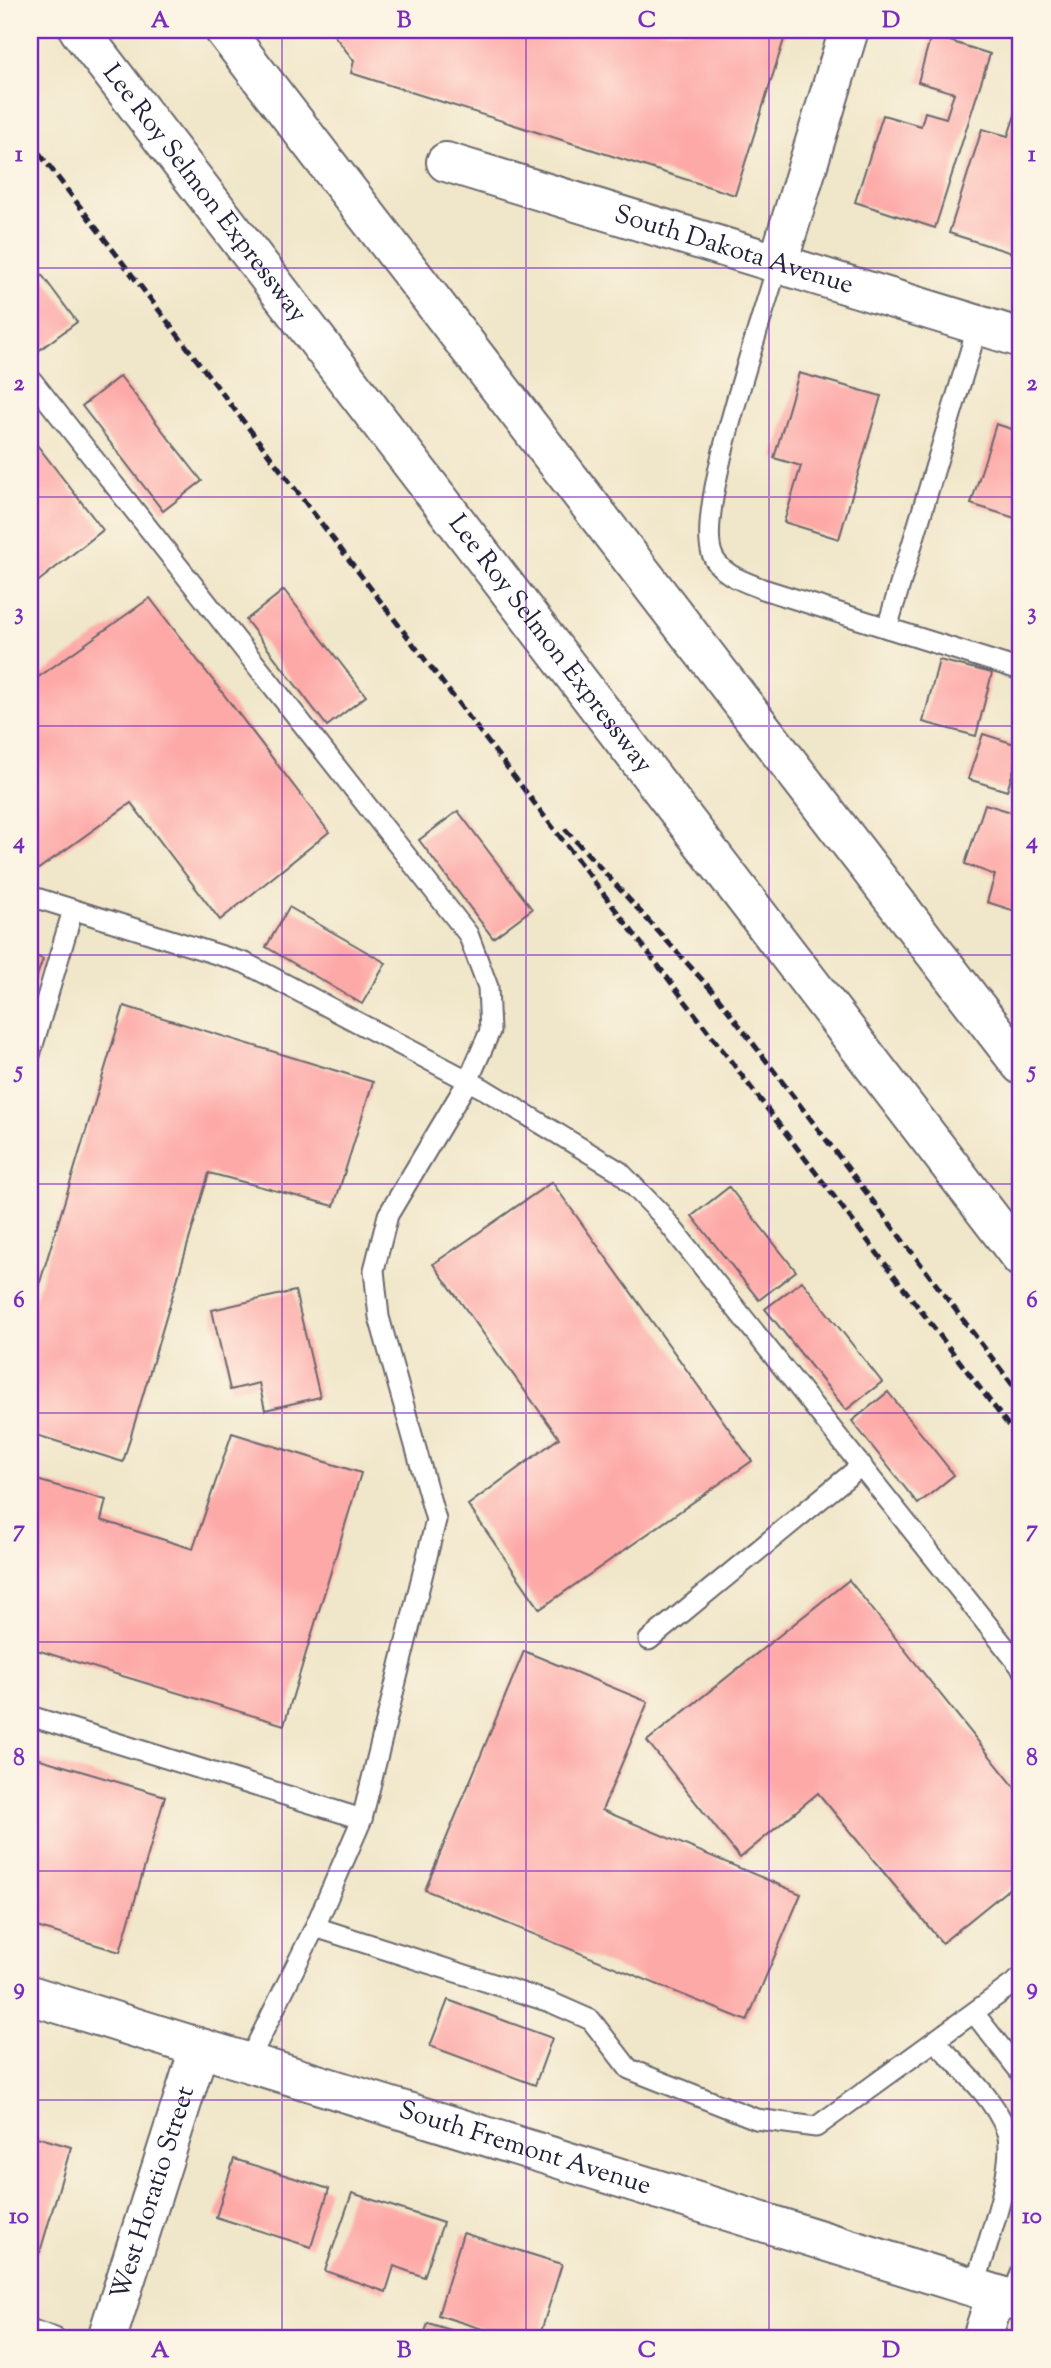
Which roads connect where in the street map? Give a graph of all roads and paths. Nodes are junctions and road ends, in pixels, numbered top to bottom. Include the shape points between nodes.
1 (79, 30) edge
2 (224, 30) edge
3 (849, 30) edge
4 (446, 162) dead end
5 (778, 263) junction
6 (978, 324) junction
7 (1021, 338) edge
8 (30, 378) edge
9 (887, 628) junction
10 (1021, 670) edge
11 (30, 896) edge
12 (74, 910) junction
13 (30, 1055) edge
14 (1021, 1065) edge
15 (468, 1081) junction
16 (1021, 1258) edge
17 (862, 1465) junction
18 (649, 1640) dead end
19 (1021, 1667) edge
20 (30, 1716) edge
21 (362, 1819) junction
22 (315, 1927) junction
23 (1021, 1978) edge
24 (30, 1996) edge
25 (974, 2013) junction
26 (935, 2041) junction
27 (199, 2049) junction
28 (247, 2064) junction
29 (1021, 2073) edge
30 (1005, 2291) edge
31 (30, 2329) edge
32 (55, 2338) edge
33 (107, 2338) edge
34 (982, 2338) edge

1 - 16 main road, Lee Roy Selmon Expressway
2 - 14 main road
3 - 5 main road
4 - 5 main road, South Dakota Avenue
5 - 6 main road, South Dakota Avenue
5 - 9 lane via 715,481 708,523 712,556 733,577
6 - 7 main road, South Dakota Avenue
6 - 9 lane
8 - 15 lane via 468,934 488,987 490,1031
9 - 10 lane
11 - 12 lane
12 - 13 lane
12 - 15 lane via 245,963
15 - 17 lane via 620,1171 660,1213
15 - 21 lane via 388,1215 374,1270 379,1317 436,1520
17 - 18 lane
17 - 19 lane
20 - 21 lane
21 - 22 lane
22 - 26 lane via 560,2006 590,2020 629,2069 757,2119 816,2127
22 - 28 lane
23 - 25 lane
24 - 27 main road, South Fremont Avenue
25 - 26 lane
25 - 29 lane
26 - 30 lane via 981,2091 1007,2131
27 - 28 main road, South Fremont Avenue
27 - 33 main road, West Horatio Street
28 - 30 main road, South Fremont Avenue
30 - 34 main road
31 - 32 lane

